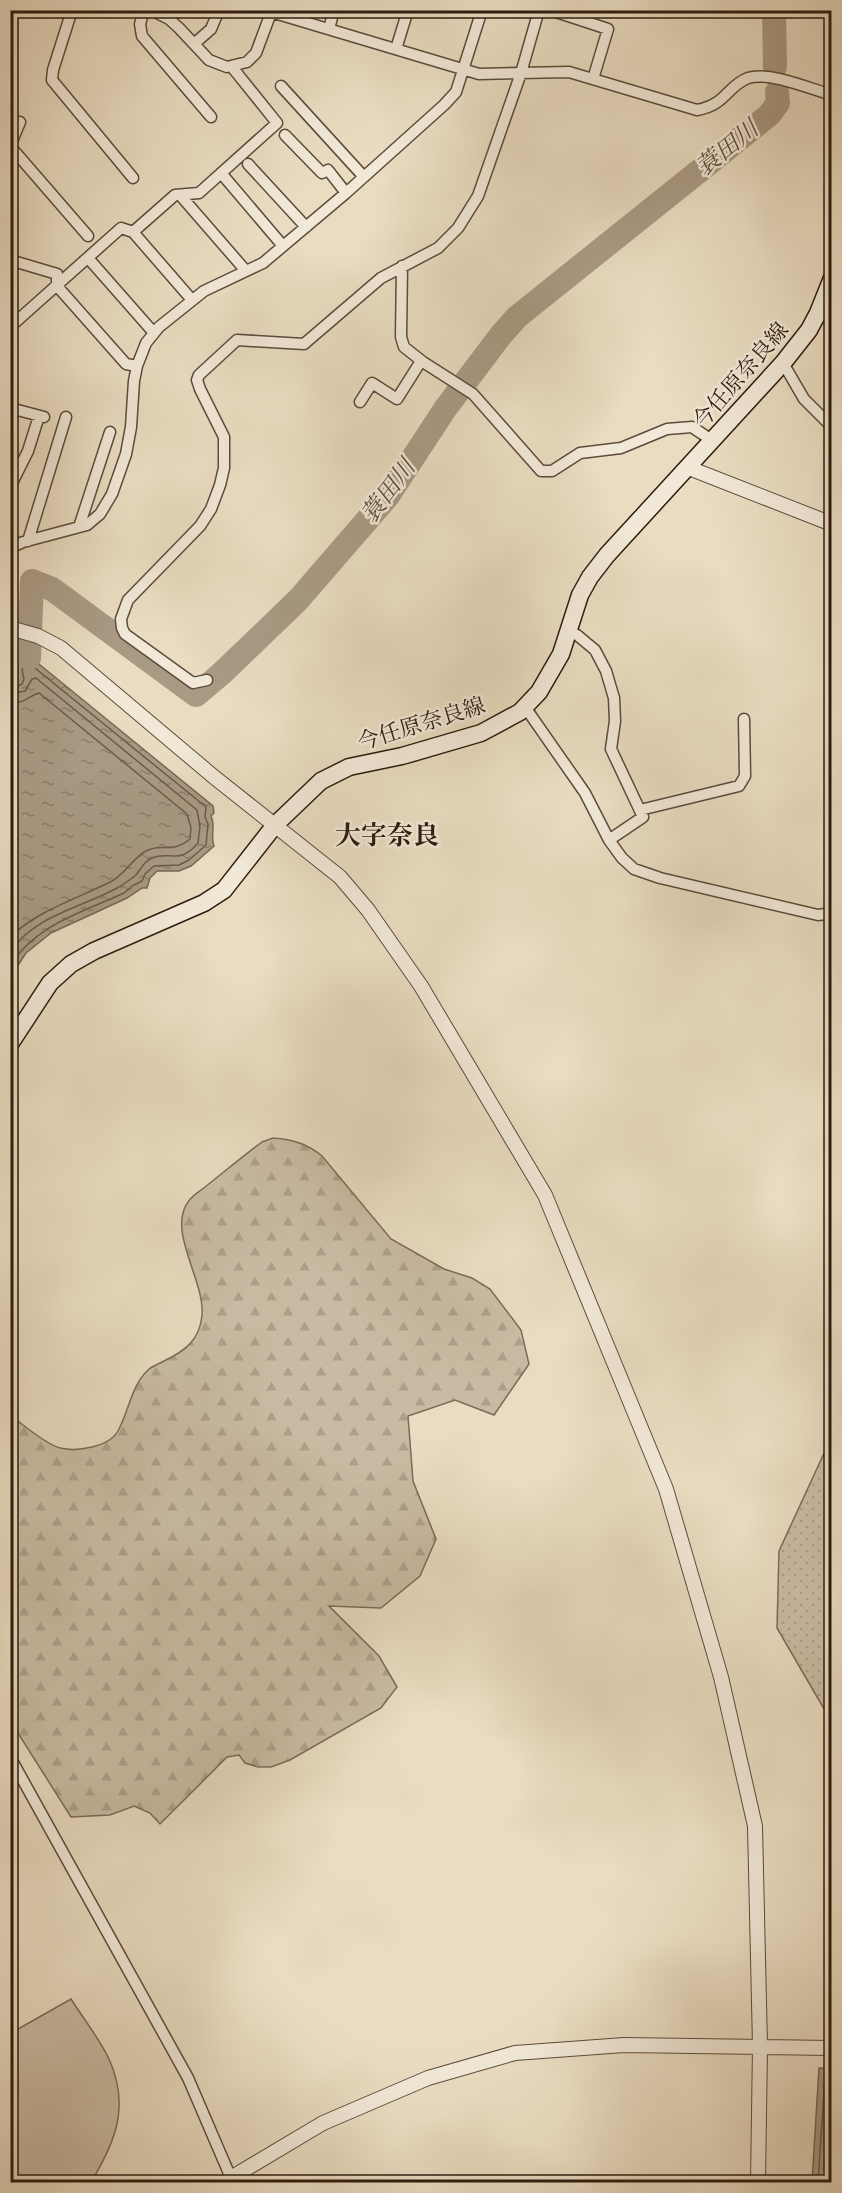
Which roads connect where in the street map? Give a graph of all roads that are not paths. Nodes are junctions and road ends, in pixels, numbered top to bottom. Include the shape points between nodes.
1 (12, 10) edge
2 (72, 10) edge
3 (144, 10) edge
4 (151, 10) edge
5 (219, 10) edge
6 (334, 10) edge
7 (408, 10) edge
8 (482, 10) edge
9 (539, 10) edge
10 (550, 10) edge
11 (271, 11) edge
12 (10, 15) edge
13 (329, 29) junction
14 (195, 43) junction
15 (396, 49) junction
16 (232, 67) junction
17 (463, 69) junction
18 (520, 73) junction
19 (593, 79) junction
20 (281, 86) dead end
21 (831, 95) edge
22 (211, 117) dead end
23 (20, 122) dead end
24 (285, 135) dead end
25 (10, 146) edge
26 (248, 164) dead end
27 (222, 173) junction
28 (364, 177) junction
29 (133, 178) dead end
30 (346, 193) junction
31 (180, 195) junction
32 (306, 227) junction
33 (133, 232) junction
34 (88, 236) dead end
35 (283, 246) junction
36 (88, 258) junction
37 (10, 260) edge
38 (402, 266) junction
39 (246, 271) junction
40 (831, 278) edge
41 (57, 286) junction
42 (192, 300) junction
43 (10, 327) edge
44 (154, 333) junction
45 (421, 361) junction
46 (783, 363) junction
47 (137, 366) junction
48 (360, 402) dead end
49 (10, 408) edge
50 (66, 417) dead end
51 (831, 427) edge
52 (110, 432) dead end
53 (713, 441) junction
54 (689, 468) junction
55 (10, 487) edge
56 (831, 524) edge
57 (79, 527) junction
58 (28, 541) junction
59 (10, 548) edge
60 (10, 628) edge
61 (568, 631) junction
62 (207, 680) dead end
63 (525, 707) junction
64 (744, 719) dead end
65 (640, 810) junction
66 (275, 825) junction
67 (609, 840) junction
68 (831, 913) edge
69 (10, 1044) edge
70 (10, 1757) edge
71 (760, 2046) junction
72 (831, 2048) edge
73 (227, 2180) edge
74 (758, 2182) edge

1 - 12 street
2 - 29 street via 52,80
3 - 22 street via 142,36
4 - 14 street
5 - 14 street via 211,29
6 - 13 street
7 - 15 street
8 - 17 street
9 - 18 street
10 - 19 street via 608,29
11 - 13 street
11 - 16 street via 256,53 247,63
13 - 15 street
14 - 16 street via 209,60
15 - 17 street
16 - 27 street via 277,123
17 - 18 street via 486,75
17 - 28 street via 456,92
18 - 19 street via 568,72
18 - 38 street via 478,196 458,228 438,248
19 - 21 street via 697,110 710,108 748,78 780,80
20 - 28 street
23 - 25 street
24 - 30 street via 322,173 328,170
25 - 34 street
26 - 32 street
27 - 31 street via 199,193
27 - 35 street
28 - 30 street
30 - 32 street
31 - 33 street via 175,195
31 - 39 street
32 - 35 street
33 - 36 street via 121,228
33 - 42 street
35 - 39 street
36 - 41 street
36 - 44 street
37 - 41 street via 57,274
38 - 45 street via 401,337 404,347
38 - 62 street via 381,278 304,344 237,340 199,375 200,389 224,437 220,485 200,526 128,600 122,627 125,634 193,683
39 - 42 street
40 - 46 main road, 今任原奈良線 via 809,330
41 - 43 street
41 - 47 street via 126,364
42 - 44 street
44 - 47 street
45 - 48 street via 397,399 372,383
45 - 53 street via 473,394 541,471 552,471 580,453 621,448 667,429 692,427
46 - 51 street via 804,399
46 - 53 main road, 今任原奈良線
47 - 57 street via 126,454 112,494 100,514
49 - 55 street via 42,416
50 - 58 street
52 - 57 street
53 - 54 main road, 今任原奈良線
54 - 56 street
54 - 61 main road, 今任原奈良線 via 590,577
57 - 58 street
58 - 59 street
60 - 66 street via 62,648
61 - 63 main road, 今任原奈良線 via 556,664
61 - 65 street via 595,650 606,671 614,698 611,750
63 - 66 main road, 今任原奈良線 via 481,733 349,767 321,781
63 - 67 street via 585,793
64 - 65 street via 745,776 739,786
65 - 67 street via 643,817
66 - 69 main road, 今任原奈良線 via 224,890 71,964 50,982
66 - 71 street via 340,877 368,910 421,986 545,1195 666,1489 721,1677 755,1826
67 - 68 street via 634,869 652,875 818,915
70 - 73 street via 188,2078
71 - 72 street
71 - 73 street via 624,2046 515,2053 428,2078 334,2118
71 - 74 street

